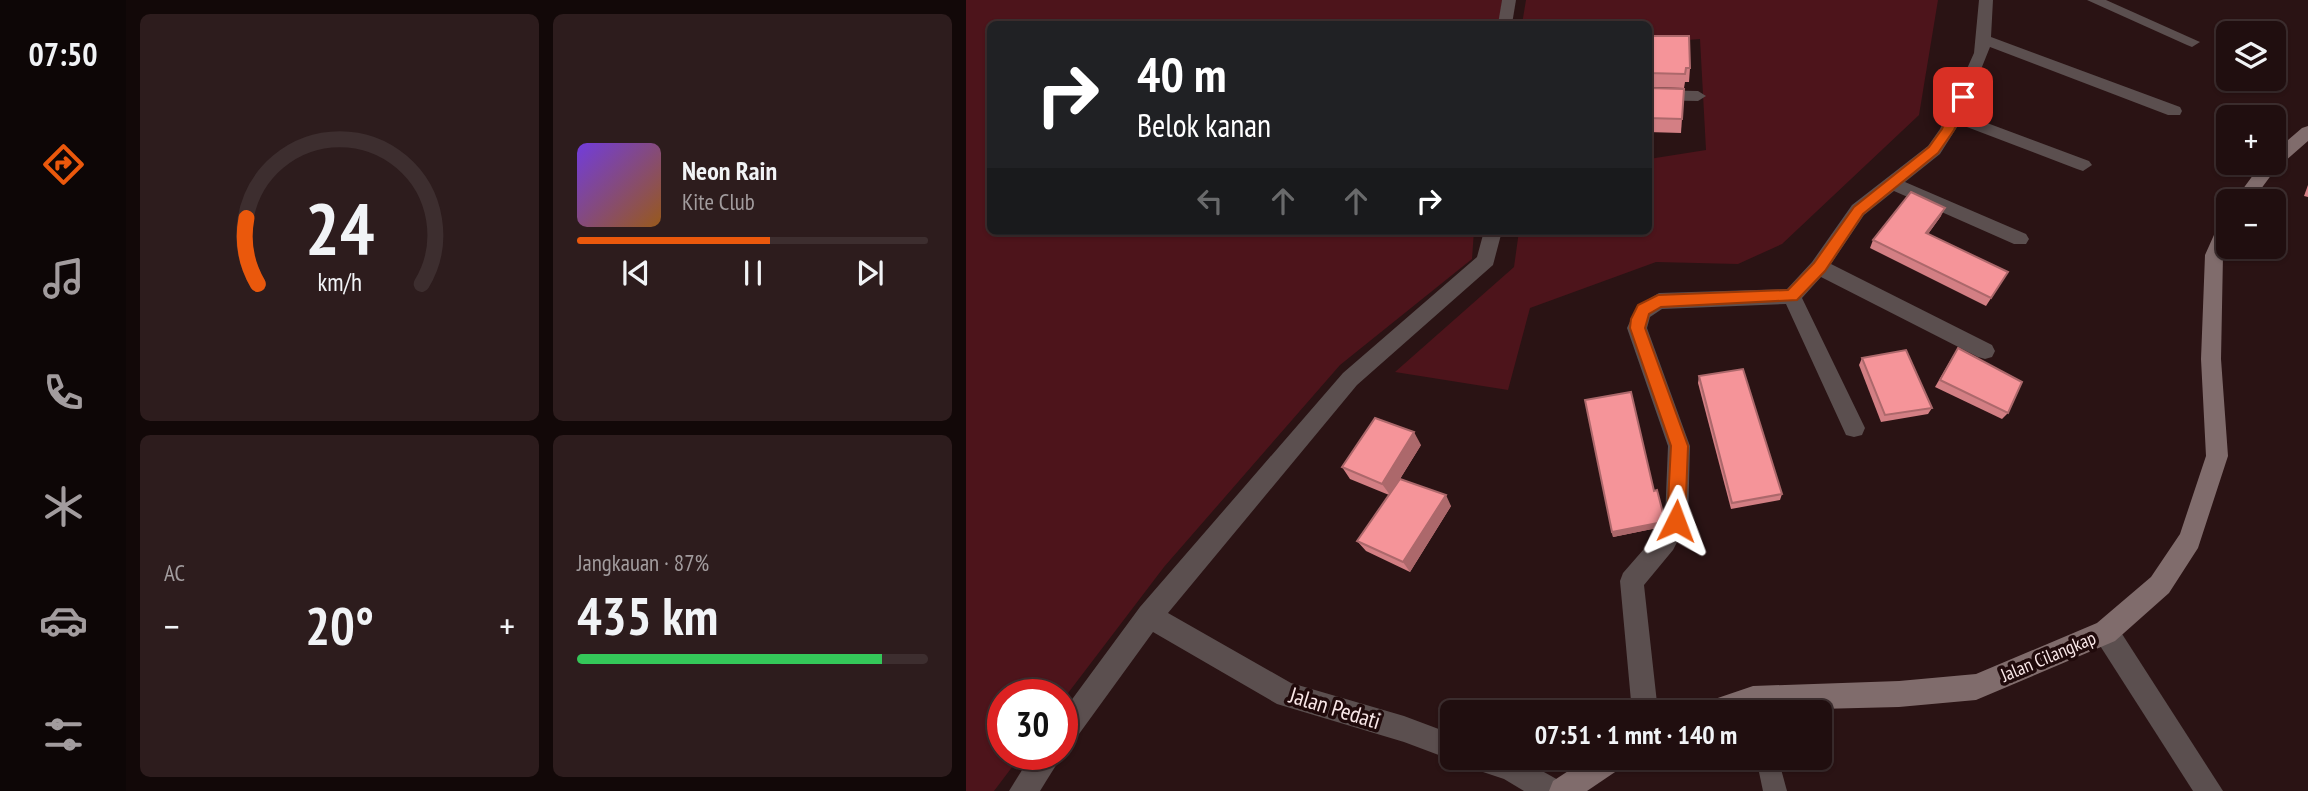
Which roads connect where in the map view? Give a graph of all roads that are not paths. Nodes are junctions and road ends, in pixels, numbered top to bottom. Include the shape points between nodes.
1 (1509, 0) edge
2 (1986, 0) edge
3 (2096, 0) edge
4 (1506, 21) edge
5 (1982, 39) junction
6 (2192, 42) dead end
7 (1652, 95) edge
8 (1698, 96) dead end
9 (2174, 111) dead end
10 (1955, 117) junction
11 (2305, 139) edge
12 (2083, 165) dead end
13 (1892, 183) junction
14 (2252, 189) edge
15 (1492, 235) edge
16 (2020, 239) dead end
17 (2216, 250) edge
18 (1819, 267) junction
19 (1792, 296) junction
20 (1986, 351) dead end
21 (1854, 428) dead end
22 (1149, 616) junction
23 (2106, 632) junction
24 (1644, 700) edge
25 (1827, 700) edge
26 (1078, 714) edge
27 (1440, 742) edge
28 (1038, 770) edge
29 (1514, 770) edge
30 (1594, 770) edge
31 (1770, 770) edge
32 (1023, 791) edge
33 (1550, 791) edge
34 (1563, 791) edge
35 (1775, 791) edge
36 (2209, 791) edge

1 - 4 street
2 - 5 street
3 - 6 street
5 - 9 street
5 - 10 street via 1982,53
7 - 8 street
10 - 12 street
10 - 13 street via 1934,150
11 - 14 street via 2269,166
13 - 16 street
13 - 18 street via 1858,210
15 - 22 street via 1486,260 1350,379
17 - 23 street, Jalan Cilangkap via 2211,359 2217,456 2190,540 2160,585
18 - 19 street
18 - 20 street
19 - 21 street
19 - 24 street via 1658,301 1638,319 1637,328 1679,446 1676,521 1665,542 1632,581
22 - 26 street
22 - 27 street, Jalan Pedati via 1286,695
23 - 25 street, Jalan Cilangkap via 1976,687
23 - 36 street
28 - 32 street
29 - 33 street
30 - 34 street
31 - 35 lane

